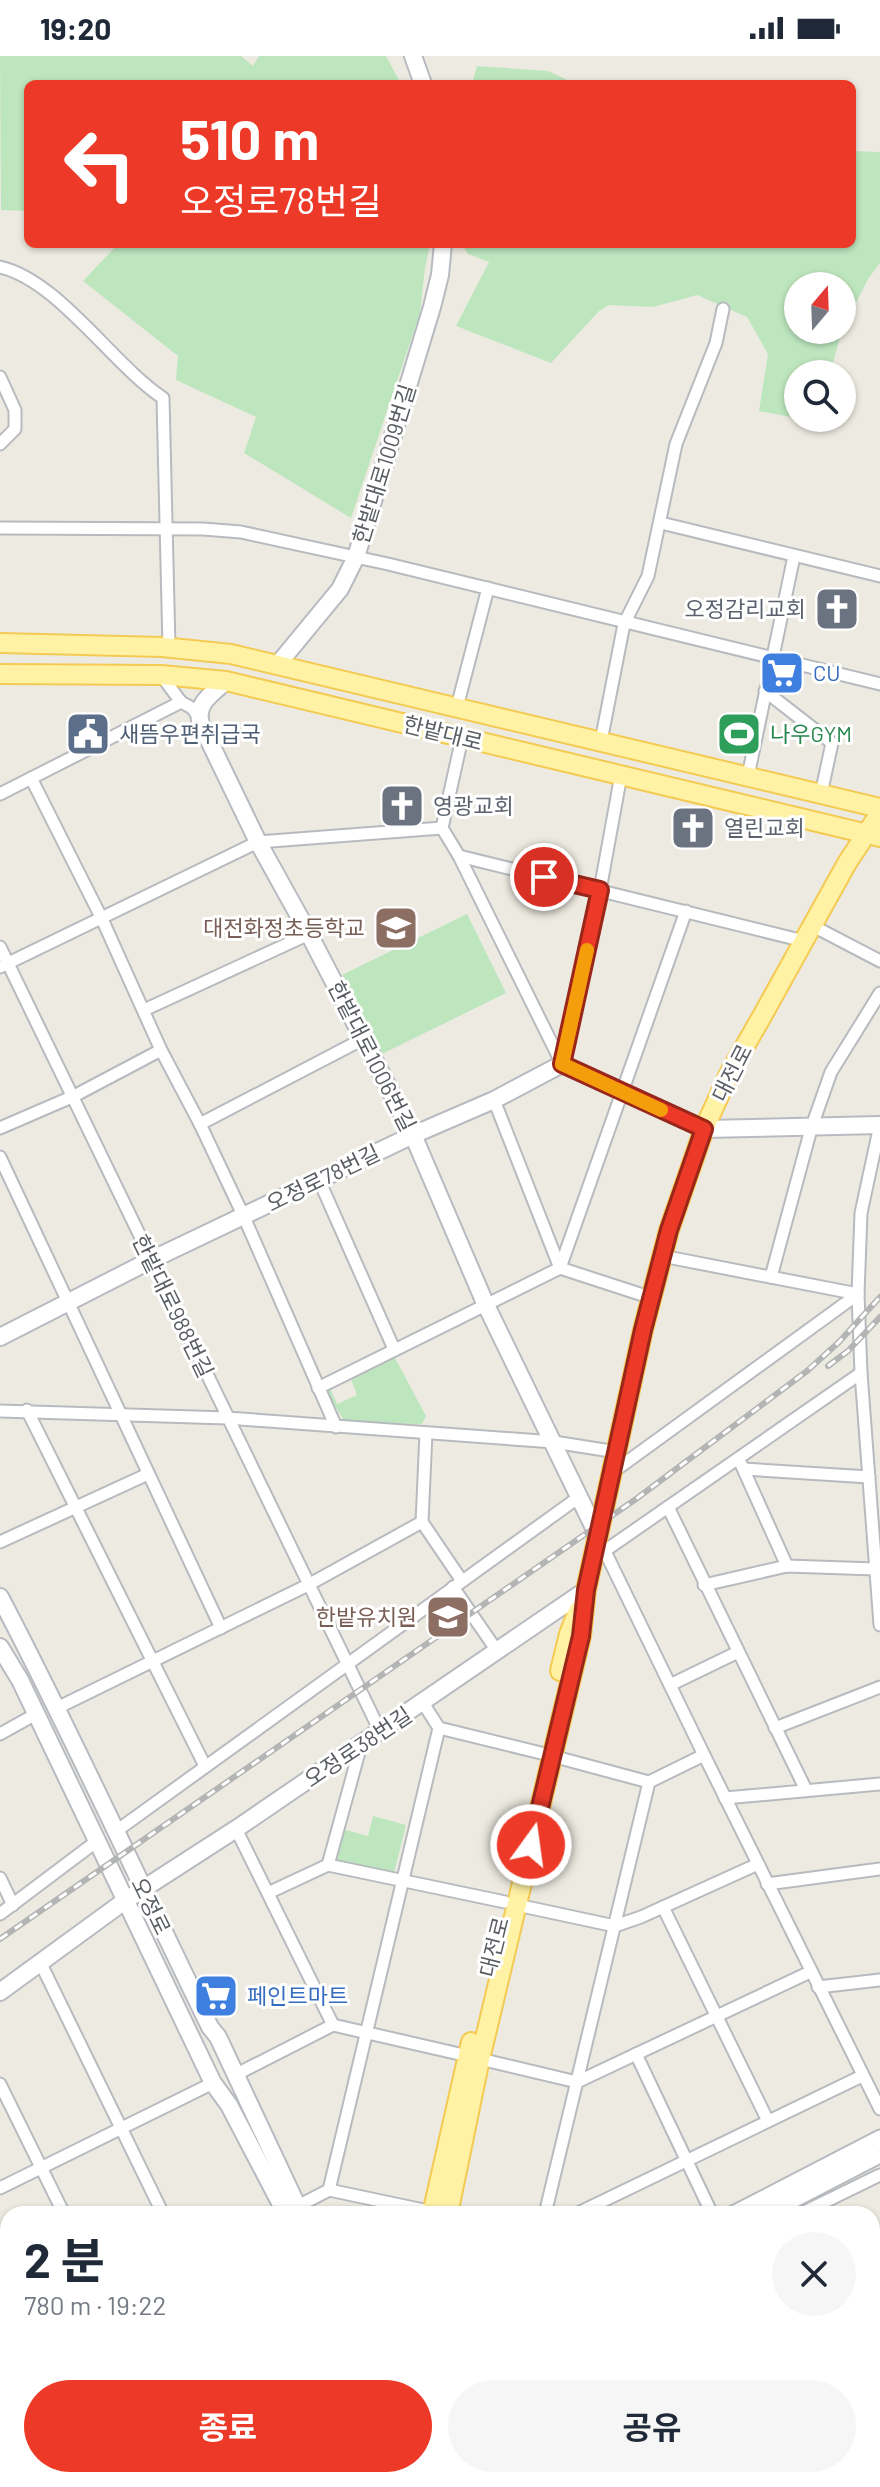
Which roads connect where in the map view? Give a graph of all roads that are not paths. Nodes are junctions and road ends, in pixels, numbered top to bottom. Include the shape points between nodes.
1 (413, 56) edge
2 (422, 80) edge
3 (443, 248) edge
4 (0, 267) edge
5 (723, 309) dead end
6 (0, 377) edge
7 (0, 444) edge
8 (661, 523) junction
9 (0, 528) edge
10 (166, 529) junction
11 (794, 556) junction
12 (356, 557) junction
13 (880, 576) edge
14 (488, 588) junction
15 (624, 624) junction
16 (0, 643) edge
17 (169, 647) junction
18 (771, 659) junction
19 (279, 663) junction
20 (0, 674) edge
21 (161, 675) junction
22 (226, 681) junction
23 (880, 684) edge
24 (765, 691) junction
25 (181, 702) junction
26 (457, 707) junction
27 (199, 717) junction
28 (462, 738) junction
29 (601, 741) junction
30 (621, 775) junction
31 (748, 776) junction
32 (31, 778) junction
33 (0, 794) edge
34 (821, 794) junction
35 (880, 811) edge
36 (442, 828) junction
37 (873, 836) edge
38 (258, 842) junction
39 (459, 856) junction
40 (600, 890) junction
41 (686, 911) junction
42 (102, 919) junction
43 (808, 933) junction
44 (309, 934) junction
45 (0, 947) edge
46 (880, 961) edge
47 (4, 965) edge
48 (880, 993) edge
49 (144, 1010) junction
50 (363, 1039) junction
51 (161, 1050) junction
52 (562, 1064) junction
53 (621, 1092) junction
54 (74, 1096) junction
55 (494, 1100) junction
56 (200, 1124) junction
57 (880, 1125) edge
58 (0, 1128) edge
59 (704, 1129) junction
60 (811, 1129) junction
61 (413, 1135) junction
62 (0, 1157) edge
63 (319, 1180) junction
64 (244, 1217) junction
65 (662, 1256) junction
66 (151, 1260) junction
67 (560, 1268) junction
68 (771, 1277) junction
69 (858, 1294) junction
70 (652, 1298) junction
71 (69, 1300) junction
72 (485, 1303) junction
73 (0, 1337) edge
74 (394, 1349) junction
75 (861, 1373) junction
76 (318, 1388) junction
77 (27, 1410) junction
78 (0, 1411) edge
79 (120, 1415) junction
80 (227, 1418) junction
81 (336, 1427) junction
82 (426, 1433) junction
83 (554, 1442) junction
84 (617, 1452) junction
85 (741, 1464) junction
86 (612, 1472) junction
87 (148, 1474) junction
88 (869, 1477) junction
89 (579, 1497) junction
90 (668, 1507) junction
91 (76, 1509) junction
92 (422, 1522) junction
93 (0, 1542) edge
94 (602, 1543) junction
95 (787, 1566) junction
96 (875, 1569) junction
97 (458, 1584) junction
98 (308, 1585) junction
99 (704, 1585) junction
100 (586, 1590) junction
101 (0, 1597) edge
102 (880, 1625) edge
103 (221, 1628) junction
104 (0, 1647) edge
105 (497, 1651) junction
106 (738, 1652) junction
107 (152, 1661) junction
108 (347, 1664) junction
109 (670, 1685) junction
110 (880, 1687) edge
111 (423, 1703) junction
112 (57, 1708) junction
113 (36, 1714) junction
114 (439, 1728) junction
115 (775, 1728) junction
116 (380, 1731) junction
117 (0, 1734) edge
118 (361, 1745) junction
119 (546, 1754) junction
120 (704, 1755) junction
121 (205, 1766) junction
122 (649, 1782) junction
123 (880, 1784) edge
124 (806, 1790) junction
125 (725, 1798) junction
126 (236, 1829) junction
127 (115, 1832) junction
128 (97, 1841) junction
129 (758, 1864) junction
130 (328, 1865) junction
131 (880, 1869) edge
132 (0, 1878) edge
133 (402, 1881) junction
134 (767, 1884) junction
135 (143, 1891) junction
136 (268, 1893) junction
137 (126, 1900) junction
138 (511, 1903) junction
139 (13, 1905) junction
140 (663, 1907) junction
141 (0, 1914) edge
142 (615, 1926) junction
143 (41, 1964) junction
144 (810, 1972) junction
145 (880, 1980) edge
146 (818, 1987) junction
147 (0, 1992) edge
148 (717, 2016) junction
149 (333, 2025) junction
150 (366, 2033) junction
151 (636, 2054) junction
152 (474, 2058) junction
153 (235, 2075) junction
154 (862, 2076) junction
155 (577, 2082) junction
156 (213, 2083) junction
157 (0, 2084) edge
158 (880, 2109) edge
159 (768, 2121) junction
160 (122, 2129) junction
161 (880, 2136) edge
162 (880, 2145) edge
163 (880, 2157) edge
164 (687, 2161) junction
165 (41, 2168) junction
166 (880, 2175) edge
167 (827, 2179) junction
168 (0, 2188) edge
169 (329, 2190) junction
170 (60, 2206) edge
171 (159, 2206) edge
172 (292, 2206) edge
173 (293, 2206) edge
174 (303, 2206) edge
175 (405, 2206) edge
176 (440, 2206) edge
177 (547, 2206) edge
178 (593, 2206) edge
179 (708, 2206) edge
180 (744, 2206) edge
181 (767, 2206) edge
182 (783, 2206) edge
183 (816, 2206) edge

1 - 2 street
3 - 12 street, 한밭대로1009번길 via 432,307
4 - 10 street via 17,272 58,302 163,398
5 - 8 street via 716,343 676,444
6 - 7 street via 15,410 15,429
8 - 11 street
8 - 15 street via 648,576
9 - 10 street
10 - 12 street via 241,532
10 - 17 street
11 - 13 street
11 - 18 street
12 - 14 street
12 - 19 street, 한밭대로1009번길 via 340,589
14 - 15 street
14 - 26 street
15 - 18 street
15 - 29 street
16 - 17 main road, 한밭대로
17 - 19 main road, 한밭대로
18 - 23 street
18 - 24 street
19 - 26 main road, 한밭대로
20 - 21 main road, 한밭대로
21 - 22 main road, 한밭대로
21 - 25 street
22 - 27 street via 204,701
22 - 28 main road, 한밭대로
24 - 31 street
24 - 34 street via 832,743
25 - 27 street
25 - 32 street
26 - 29 main road, 한밭대로
27 - 38 street, 한밭대로1006번길
28 - 30 main road, 한밭대로
28 - 36 street
29 - 31 main road, 한밭대로
30 - 37 main road, 한밭대로
30 - 40 street
31 - 34 main road, 한밭대로
32 - 33 street
32 - 42 street
34 - 35 main road, 한밭대로
35 - 37 main road, 대전로
36 - 38 street
36 - 39 street
37 - 43 main road, 대전로 via 847,863
38 - 42 street
38 - 44 street, 한밭대로1006번길
39 - 40 street
39 - 52 street
40 - 41 street
40 - 52 street
41 - 43 street
41 - 53 street
42 - 47 street
42 - 49 street
43 - 46 street
43 - 59 main road, 대전로
44 - 49 street
44 - 50 street, 한밭대로1006번길
45 - 47 street, 한밭대로988번길
47 - 54 street, 한밭대로988번길
48 - 60 street via 831,1072
49 - 51 street
50 - 56 street
50 - 61 street, 한밭대로1006번길
51 - 54 street
51 - 56 street
52 - 53 street
52 - 55 street, 오정로78번길
53 - 59 street
53 - 67 street
54 - 58 street
54 - 66 street, 한밭대로988번길
55 - 61 street, 오정로78번길
55 - 67 street
56 - 64 street
57 - 60 street
57 - 69 street via 861,1213
59 - 60 street
59 - 65 main road, 대전로
60 - 68 street
61 - 63 street, 오정로78번길
61 - 72 street, 한밭대로1006번길
62 - 71 street
63 - 64 street, 오정로78번길
63 - 74 street
64 - 66 street, 오정로78번길
64 - 76 street
65 - 68 street
65 - 70 main road, 대전로
66 - 71 street, 오정로78번길
66 - 80 street, 한밭대로988번길
67 - 70 street
67 - 72 street
68 - 69 street
69 - 75 street
69 - 86 street
70 - 84 main road, 대전로
71 - 73 street, 오정로78번길
71 - 79 street
72 - 74 street
72 - 83 street, 한밭대로1006번길
74 - 76 street
75 - 85 street
75 - 88 street
76 - 81 street
77 - 78 street
77 - 79 street
77 - 91 street
79 - 80 street
79 - 87 street
80 - 81 street
80 - 98 street, 한밭대로988번길
81 - 82 street
82 - 83 street
82 - 92 street
83 - 84 street
83 - 89 street, 한밭대로1006번길
84 - 86 main road, 대전로
85 - 88 street
85 - 90 street
85 - 95 street
86 - 94 main road, 대전로
87 - 91 street
87 - 103 street
88 - 96 street
89 - 94 street, 한밭대로1006번길
89 - 97 street
90 - 94 street
90 - 99 street
91 - 93 street
91 - 107 street
92 - 97 street
92 - 98 street
94 - 100 main road, 대전로
94 - 109 street
95 - 96 street
95 - 99 street
96 - 102 street
97 - 105 street
97 - 108 street
98 - 103 street
98 - 108 street, 한밭대로988번길
99 - 106 street
100 - 105 street, 오정로38번길
100 - 119 main road, 대전로 via 569,1634
101 - 112 street, 오정로
103 - 107 street
104 - 113 street, 오정로
105 - 111 street, 오정로38번길
106 - 109 street
106 - 115 street
107 - 112 street
107 - 121 street
108 - 116 street, 한밭대로988번길
108 - 121 street
109 - 120 street
110 - 115 street
111 - 114 street
111 - 116 street, 오정로38번길
112 - 127 street, 오정로
113 - 117 street
113 - 128 street, 오정로
114 - 119 street
114 - 133 street
115 - 124 street
116 - 118 street, 오정로38번길
118 - 126 street, 오정로38번길
118 - 130 street
119 - 122 street
119 - 138 main road, 대전로
120 - 122 street
120 - 125 street
121 - 127 street
122 - 142 street
123 - 124 street
124 - 125 street
125 - 129 street
126 - 135 street, 오정로38번길
126 - 136 street
127 - 135 street, 오정로
128 - 137 street, 오정로
128 - 139 street
129 - 134 street
129 - 140 street
130 - 133 street
130 - 136 street
131 - 134 street
132 - 139 street
133 - 138 street
133 - 150 street
134 - 144 street
135 - 137 street, 오정로38번길
135 - 153 street, 오정로
136 - 149 street
137 - 143 street, 오정로38번길
137 - 156 street, 오정로
138 - 142 street
138 - 152 main road, 대전로
139 - 141 street
140 - 142 street
140 - 148 street
142 - 155 street
143 - 147 street, 오정로38번길
143 - 160 street
144 - 146 street
144 - 148 street
145 - 146 street
146 - 154 street
148 - 151 street
148 - 159 street
149 - 150 street
149 - 153 street
150 - 152 street
150 - 169 street
151 - 155 street
151 - 164 street
152 - 155 street
152 - 176 main road, 대전로
153 - 173 street, 오정로
154 - 158 street
154 - 159 street
155 - 177 street
156 - 160 street
156 - 172 street, 오정로
157 - 165 street
159 - 164 street
160 - 165 street
160 - 171 street
161 - 180 street
162 - 167 street
163 - 167 street
164 - 178 street
164 - 179 street
165 - 168 street
165 - 170 street
166 - 183 street
167 - 181 street
167 - 182 street
169 - 174 street
169 - 175 street

